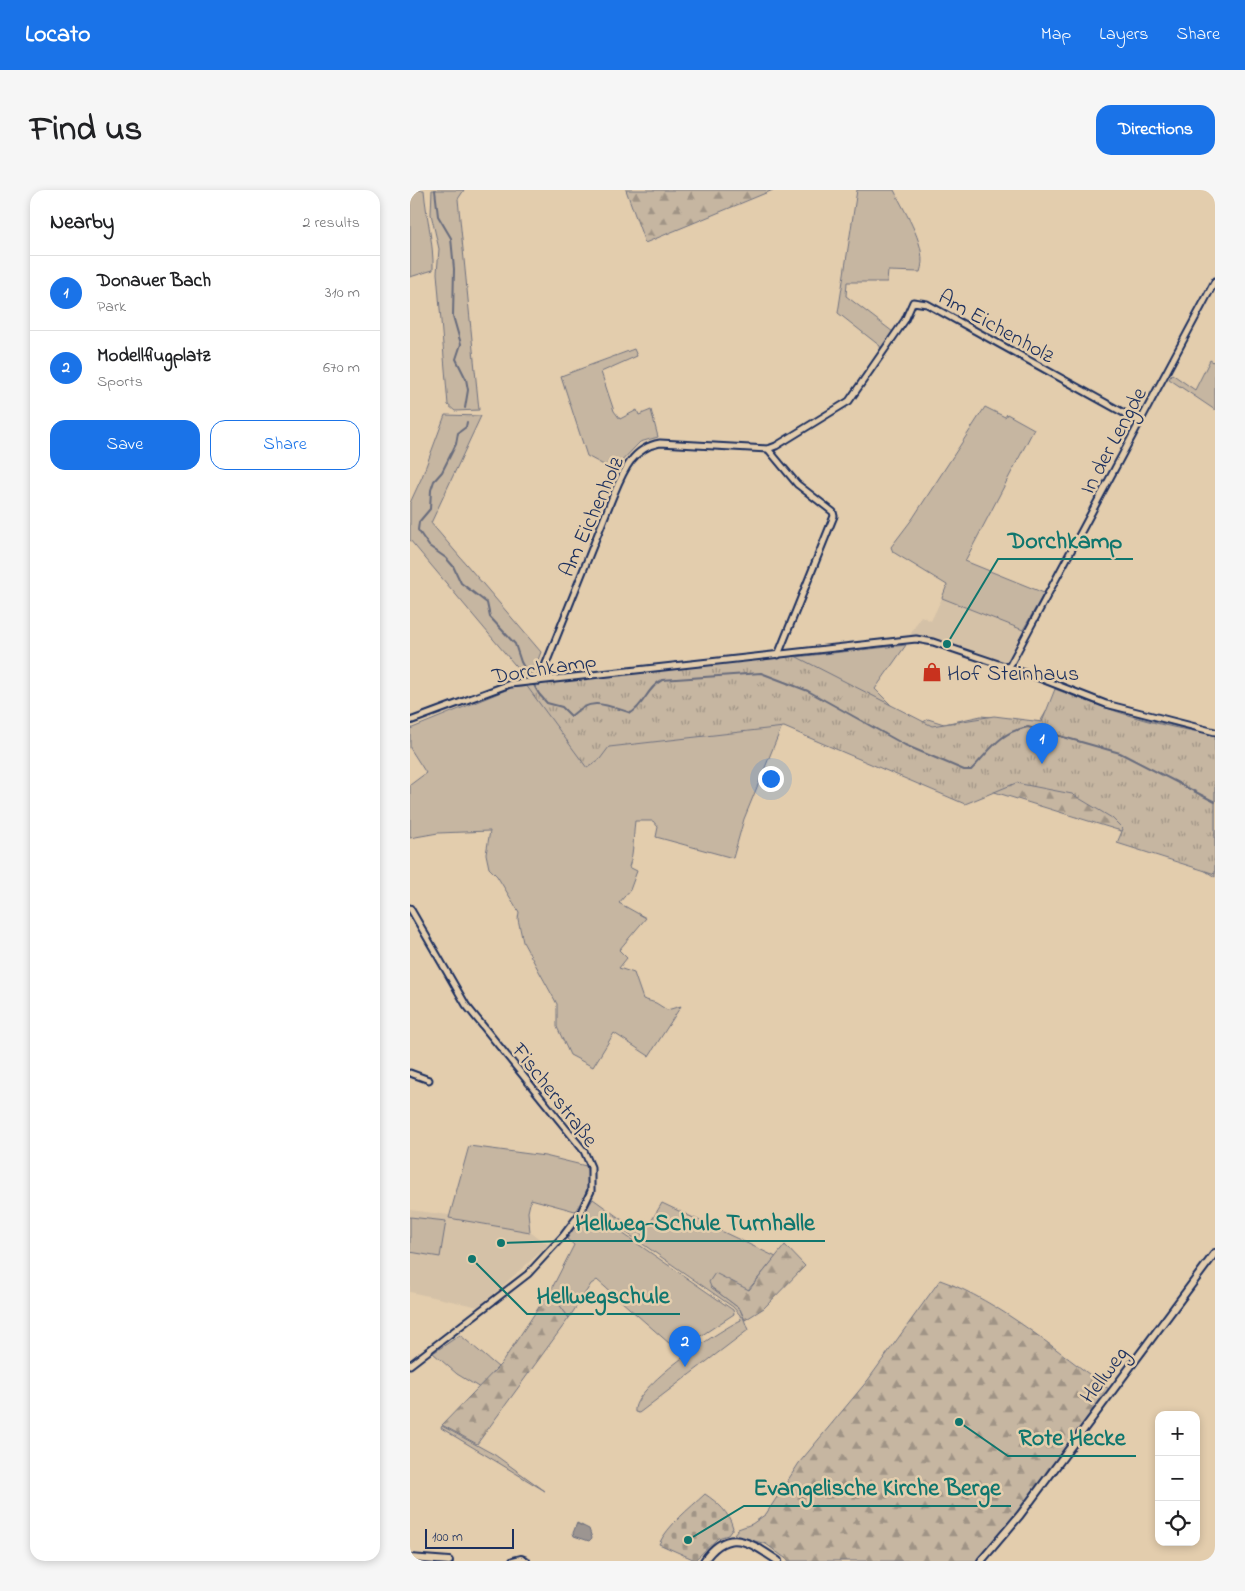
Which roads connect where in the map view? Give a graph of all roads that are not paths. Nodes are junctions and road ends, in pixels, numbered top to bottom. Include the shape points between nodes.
1 (1215, 281) edge
2 (1140, 422) junction
3 (768, 449) junction
4 (778, 654) junction
5 (1009, 667) junction
6 (533, 681) junction
7 (410, 721) edge
8 (1215, 732) edge
9 (410, 908) edge
10 (410, 1073) edge
11 (429, 1080) dead end
12 (1215, 1253) edge
13 (410, 1365) edge
14 (410, 1558) edge
15 (449, 1561) edge
16 (513, 1561) edge
17 (526, 1561) edge
18 (704, 1561) edge
19 (778, 1561) edge
20 (981, 1561) edge

1 - 2 street, In der Lengde
2 - 3 street, Am Eichenholz via 917,301 849,401
2 - 5 street, In der Lengde
3 - 4 street via 797,484 834,516
3 - 6 street, Am Eichenholz via 660,443 648,445 634,457 624,471
4 - 5 street, Dorchkamp via 924,640
4 - 6 street, Dorchkamp
5 - 8 street, Dorchkamp via 1106,704
6 - 7 street, Dorchkamp via 493,689
9 - 13 street, Fischerstraße via 466,1005 584,1151 591,1167 592,1182 588,1201 581,1212 540,1262
10 - 11 street
12 - 20 street, Hellweg via 1020,1515
14 - 15 street
16 - 17 street
18 - 19 street via 720,1544 737,1540 751,1544

